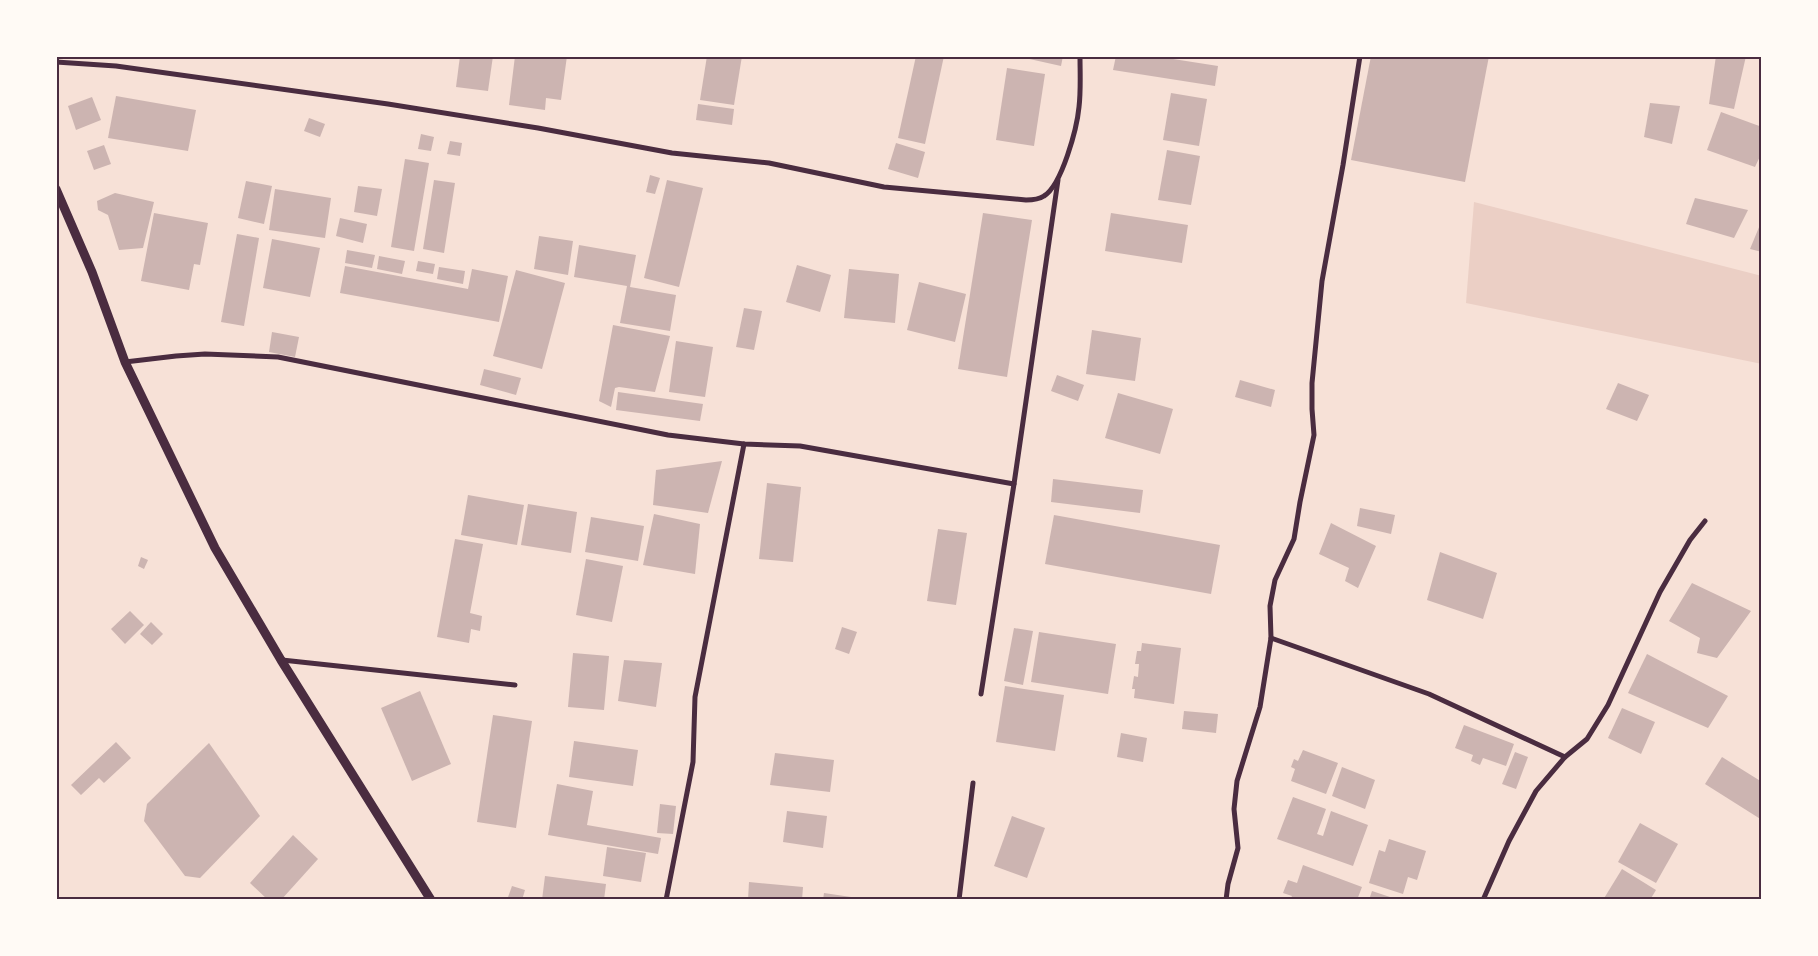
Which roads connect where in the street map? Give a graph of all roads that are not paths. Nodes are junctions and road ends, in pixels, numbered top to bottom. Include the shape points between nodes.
1 (1080, 56) edge
2 (1360, 56) edge
3 (56, 62) edge
4 (1058, 179) junction
5 (56, 189) edge
6 (125, 362) junction
7 (744, 444) junction
8 (1014, 484) junction
9 (1705, 521) dead end
10 (1271, 638) junction
11 (281, 660) junction
12 (515, 684) dead end
13 (981, 694) dead end
14 (1565, 757) junction
15 (973, 783) dead end
16 (432, 900) edge
17 (666, 900) edge
18 (959, 900) edge
19 (1226, 900) edge
20 (1483, 900) edge

1 - 4 street via 1079,108
2 - 10 street via 1322,281 1312,383 1314,435 1294,539 1275,580 1270,606
3 - 4 street via 116,66 397,106 672,152 769,163 884,187 1038,200 1047,195
4 - 8 street
5 - 6 street via 92,272
6 - 7 street via 205,354 278,357 668,435
6 - 11 street via 215,548
7 - 8 street via 800,446
7 - 17 street via 695,697 693,762
8 - 13 street
9 - 14 street via 1660,592 1608,706 1587,739
10 - 14 street via 1429,694
10 - 19 street via 1260,707 1237,782 1234,809 1238,848
11 - 12 street
11 - 16 street
14 - 20 street via 1536,791
15 - 18 street

